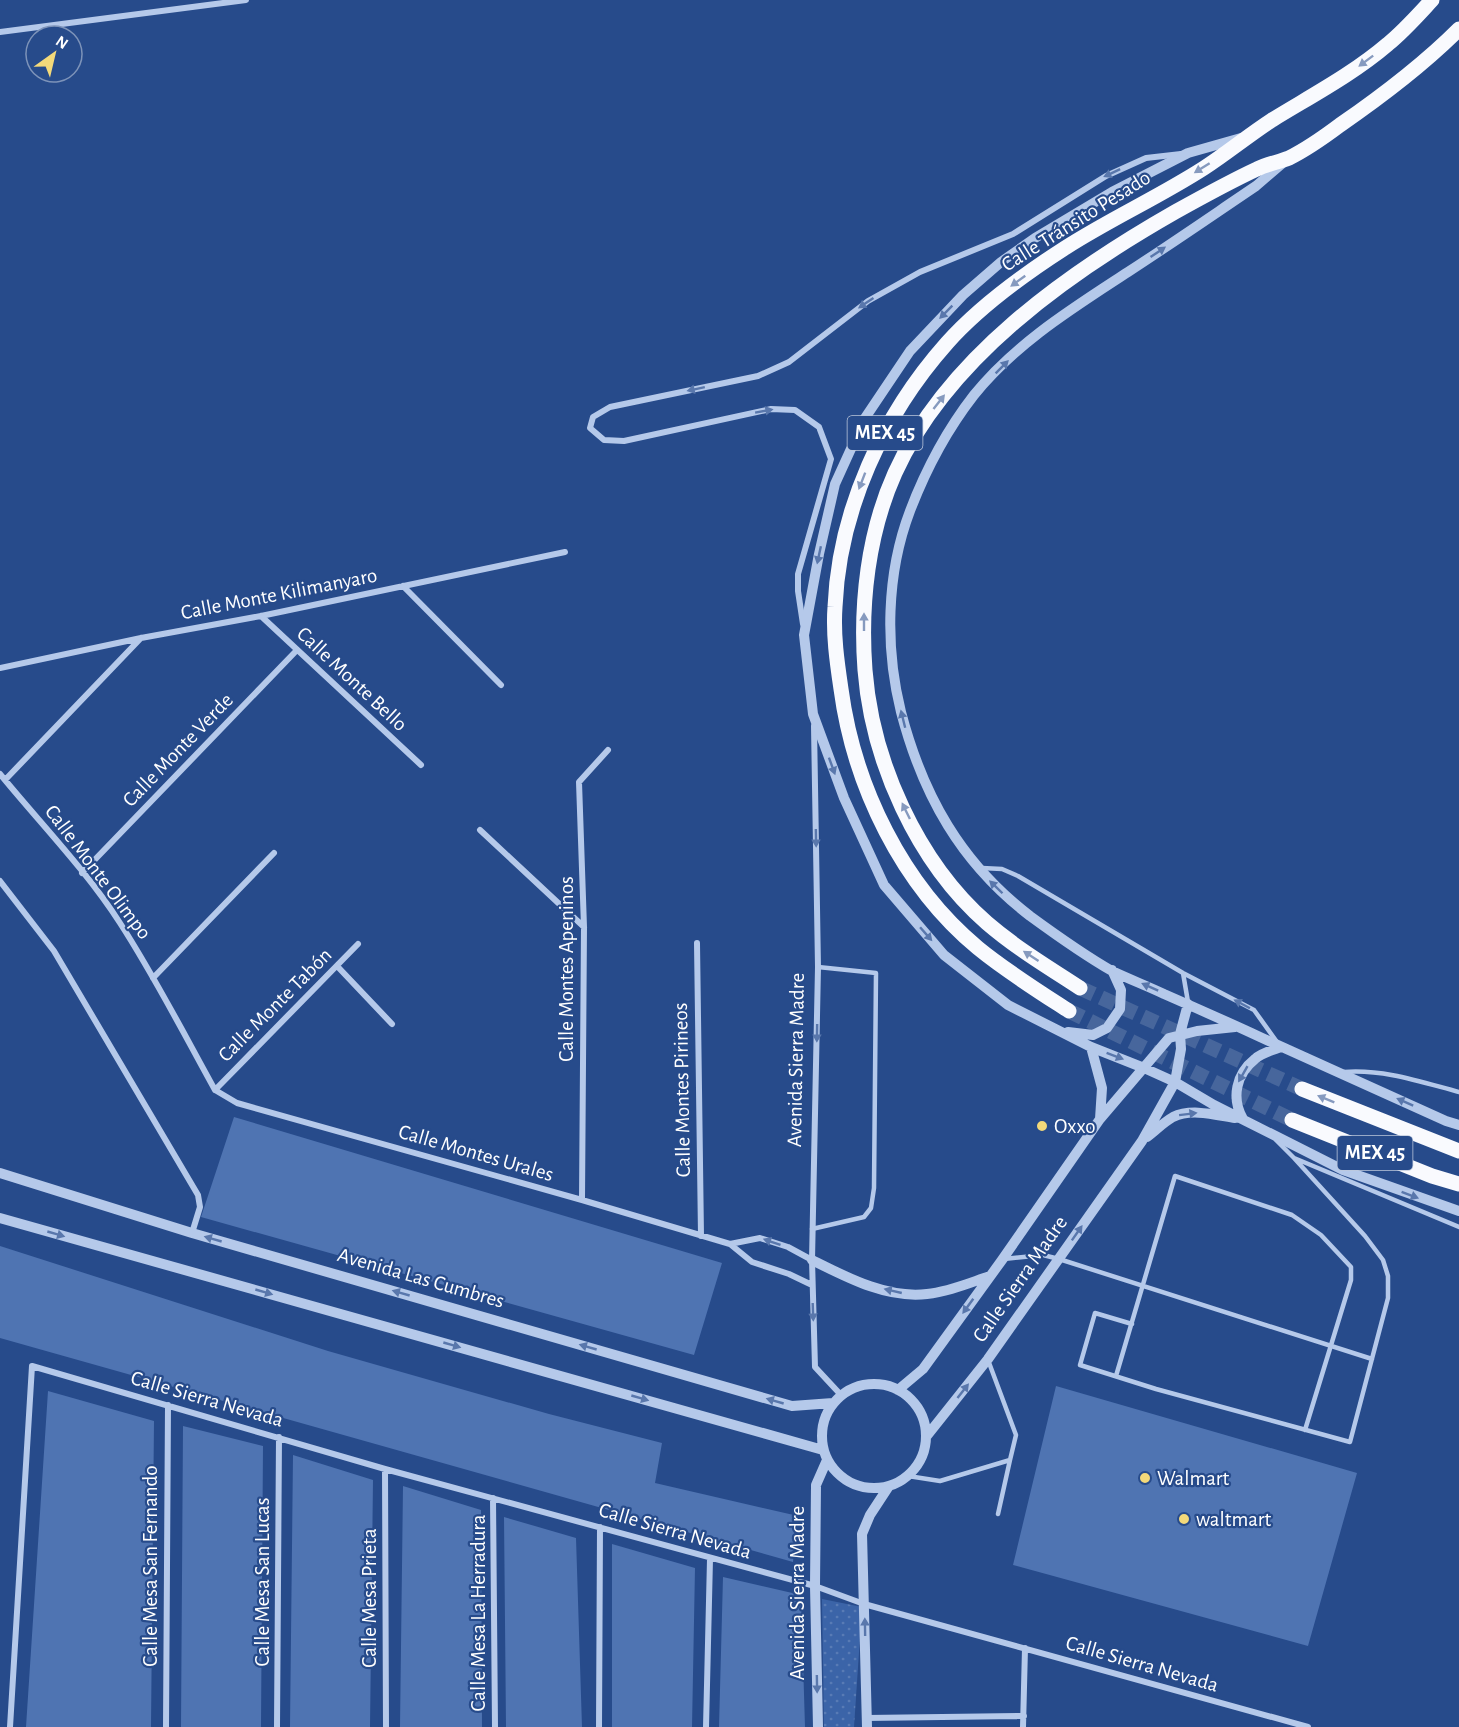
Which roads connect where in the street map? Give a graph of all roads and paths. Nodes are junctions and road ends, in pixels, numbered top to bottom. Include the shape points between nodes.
1 (246, 0) edge
2 (1426, 0) edge
3 (1432, 0) edge
4 (1410, 23) junction
5 (1459, 29) edge
6 (0, 32) edge
7 (1247, 136) junction
8 (1188, 153) junction
9 (1289, 158) junction
10 (565, 552) dead end
11 (403, 586) junction
12 (261, 616) junction
13 (804, 635) junction
14 (141, 638) junction
15 (297, 650) junction
16 (0, 668) edge
17 (501, 685) dead end
18 (814, 717) junction
19 (608, 750) dead end
20 (421, 765) dead end
21 (0, 774) edge
22 (5, 780) junction
23 (480, 830) dead end
24 (274, 853) dead end
25 (976, 867) junction
26 (82, 873) junction
27 (0, 881) edge
28 (584, 927) junction
29 (697, 943) dead end
30 (358, 944) dead end
31 (337, 966) junction
32 (818, 967) junction
33 (1112, 970) junction
34 (1183, 973) junction
35 (153, 978) junction
36 (1080, 988) tunnel mouth
37 (1188, 1004) junction
38 (1069, 1011) tunnel mouth
39 (392, 1024) dead end
40 (1236, 1027) junction
41 (1062, 1032) junction
42 (1180, 1034) junction
43 (1091, 1047) junction
44 (1281, 1047) junction
45 (1144, 1068) junction
46 (1340, 1072) junction
47 (1175, 1082) junction
48 (1302, 1089) tunnel mouth
49 (215, 1090) junction
50 (1459, 1092) edge
51 (1100, 1119) junction
52 (1243, 1119) junction
53 (1292, 1120) tunnel mouth
54 (1459, 1125) edge
55 (1267, 1132) junction
56 (1142, 1141) junction
57 (1459, 1151) edge
58 (1294, 1158) junction
59 (0, 1173) edge
60 (1459, 1184) edge
61 (582, 1200) junction
62 (1459, 1211) edge
63 (0, 1218) edge
64 (1459, 1227) edge
65 (812, 1228) junction
66 (192, 1233) junction
67 (701, 1236) junction
68 (730, 1244) junction
69 (1059, 1259) junction
70 (812, 1260) junction
71 (1002, 1260) junction
72 (990, 1276) junction
73 (812, 1285) junction
74 (1143, 1286) junction
75 (1132, 1324) junction
76 (1331, 1345) junction
77 (988, 1359) junction
78 (1372, 1359) junction
79 (1116, 1376) junction
80 (898, 1390) junction
81 (837, 1399) junction
82 (168, 1405) junction
83 (1305, 1430) junction
84 (279, 1437) junction
85 (926, 1437) junction
86 (823, 1449) junction
87 (828, 1460) junction
88 (1010, 1460) junction
89 (385, 1468) junction
90 (908, 1476) junction
91 (890, 1486) junction
92 (493, 1498) junction
93 (998, 1514) dead end
94 (600, 1527) junction
95 (710, 1559) junction
96 (815, 1586) junction
97 (864, 1604) junction
98 (1025, 1648) junction
99 (1024, 1716) junction
100 (866, 1723) edge
101 (10, 1727) edge
102 (166, 1727) edge
103 (277, 1727) edge
104 (386, 1727) edge
105 (495, 1727) edge
106 (599, 1727) edge
107 (706, 1727) edge
108 (818, 1727) edge
109 (1023, 1727) edge
110 (1308, 1727) edge

1 - 6 street
2 - 4 street
3 - 4 main road, Calle Tránsito Pesado / MEX 45
4 -> 7 main road, Calle Tránsito Pesado / MEX 45 via 1357,68
5 - 9 main road, MEX 45 via 1374,102
7 - 8 street
7 -> 38 main road, Calle Tránsito Pesado / MEX 45 via 1204,168 1046,261 1004,291 947,343 891,420 860,484 842,552 834,606 842,695 858,765 883,824 911,872 975,946
8 -> 13 street via 1068,217 1001,262 910,351 865,418 835,484
8 -> 13 street via 1146,158 1106,176 1013,234 920,272 868,301 789,362 758,376 610,407 593,417 590,428 604,440 624,441 771,409 795,410 819,427 831,459 798,574
25 -> 9 street via 953,836 918,767 895,683 892,589 896,556 918,489 944,437 977,392 1031,339 1068,310 1256,186
36 -> 9 main road, MEX 45 via 1013,944 954,890 921,842 898,795 878,744 866,688 863,611 873,542 884,503 908,449 932,411 982,352 1048,295 1160,221 1260,167
10 - 11 street, Calle Monte Kilimanyaro
11 - 12 street, Calle Monte Kilimanyaro
11 - 17 street
12 - 14 street, Calle Monte Kilimanyaro
12 - 15 street, Calle Monte Bello
13 - 18 street
14 - 16 street, Calle Monte Kilimanyaro
14 - 22 street
15 - 20 street, Calle Monte Bello
15 - 26 street, Calle Monte Verde
18 -> 32 street, Avenida Sierra Madre
18 -> 41 street via 844,798 884,885 944,955 1008,1005
19 - 28 street, Calle Montes Apeninos via 579,782
21 - 22 street, Calle Monte Olimpo
22 - 26 street, Calle Monte Olimpo
23 - 28 street
24 - 35 street
33 -> 25 street via 1031,916
25 - 34 lane via 1002,869 1018,876
26 - 35 street, Calle Monte Olimpo via 120,922
27 - 66 street via 54,951 198,1195 200,1207
28 - 61 street, Calle Montes Apeninos
29 - 67 street, Calle Montes Pirineos
30 - 31 street, Calle Monte Tabón
31 - 39 street
31 - 49 street, Calle Monte Tabón
32 -> 65 street, Avenida Sierra Madre
32 - 65 lane via 876,973 874,1188 871,1208 864,1217
37 -> 33 street
33 - 41 street via 1121,990 1120,1009 1107,1028 1094,1035
34 - 37 lane
44 -> 34 lane via 1254,1010
35 - 49 street, Calle Monte Olimpo
37 - 40 street
37 - 42 street
40 - 42 street
40 - 44 street
41 - 43 street
42 - 45 street, Calle Sierra Madre via 1169,1038
42 - 47 street
43 -> 45 street
43 - 51 street via 1102,1088
44 - 46 street
44 -> 52 street via 1256,1057 1244,1070 1235,1089 1236,1108
45 - 47 street
45 - 51 street, Calle Sierra Madre
46 - 50 lane via 1364,1070
54 -> 46 street
47 - 52 street
47 - 56 street
57 -> 48 main road, MEX 45
49 - 61 street, Calle Montes Urales via 237,1103
51 - 71 street, Calle Sierra Madre
52 - 55 street
56 -> 52 street via 1180,1115 1198,1113
53 - 60 main road, MEX 45
55 - 58 lane
55 -> 62 street via 1343,1170
69 -> 56 street, Calle Sierra Madre
58 - 64 lane
58 - 78 lane via 1383,1260 1388,1298
59 - 66 street, Avenida Las Cumbres
61 - 67 street, Calle Montes Urales
63 -> 86 street
65 - 70 street, Avenida Sierra Madre
81 -> 66 street, Avenida Las Cumbres via 792,1406
67 - 68 street, Calle Montes Urales
70 -> 68 street, Calle Montes Urales via 760,1238
68 - 73 street, Calle Montes Urales via 752,1262
69 - 71 lane via 1043,1255
69 - 74 lane
69 - 77 street, Calle Sierra Madre
72 -> 70 street via 941,1292 906,1294 849,1279
70 - 73 street, Avenida Sierra Madre
71 - 72 street, Calle Sierra Madre
72 -> 80 street, Calle Sierra Madre via 923,1369
73 -> 81 street, Avenida Sierra Madre via 815,1367
74 - 75 lane
74 - 76 lane
74 - 76 lane via 1175,1176 1292,1215 1322,1235 1351,1268 1351,1280
75 - 79 lane
75 - 79 lane via 1095,1313 1080,1365
76 - 78 lane
76 - 83 lane
85 -> 77 street, Calle Sierra Madre
77 - 88 lane via 1016,1435
78 - 83 lane via 1350,1443
79 - 83 lane
80 - 81 street via 879,1384 859,1386
80 - 85 street via 913,1402 923,1418
81 - 86 street via 825,1417
82 - 84 street, Calle Sierra Nevada
82 - 101 street, Calle Sierra Nevada via 32,1366
82 - 102 street, Calle Mesa San Fernando
84 - 89 street, Calle Sierra Nevada
84 - 103 street, Calle Mesa San Lucas
85 - 90 street via 924,1453
86 - 87 street
87 - 91 street via 843,1478 866,1487
87 - 96 street, Avenida Sierra Madre via 816,1485
88 - 90 lane via 940,1481
88 - 93 lane
89 - 92 street, Calle Sierra Nevada
89 - 104 street, Calle Mesa Prieta
90 - 91 street
91 - 97 street via 862,1534
92 - 94 street, Calle Sierra Nevada
92 - 105 street, Calle Mesa La Herradura
94 - 95 street, Calle Sierra Nevada
94 - 106 street
95 - 96 street, Calle Sierra Nevada
95 - 107 street
96 - 97 street, Calle Sierra Nevada
96 -> 108 street, Avenida Sierra Madre
97 - 98 street, Calle Sierra Nevada
100 -> 97 street
98 - 99 street
98 - 110 street, Calle Sierra Nevada
99 - 100 street
99 - 109 street

